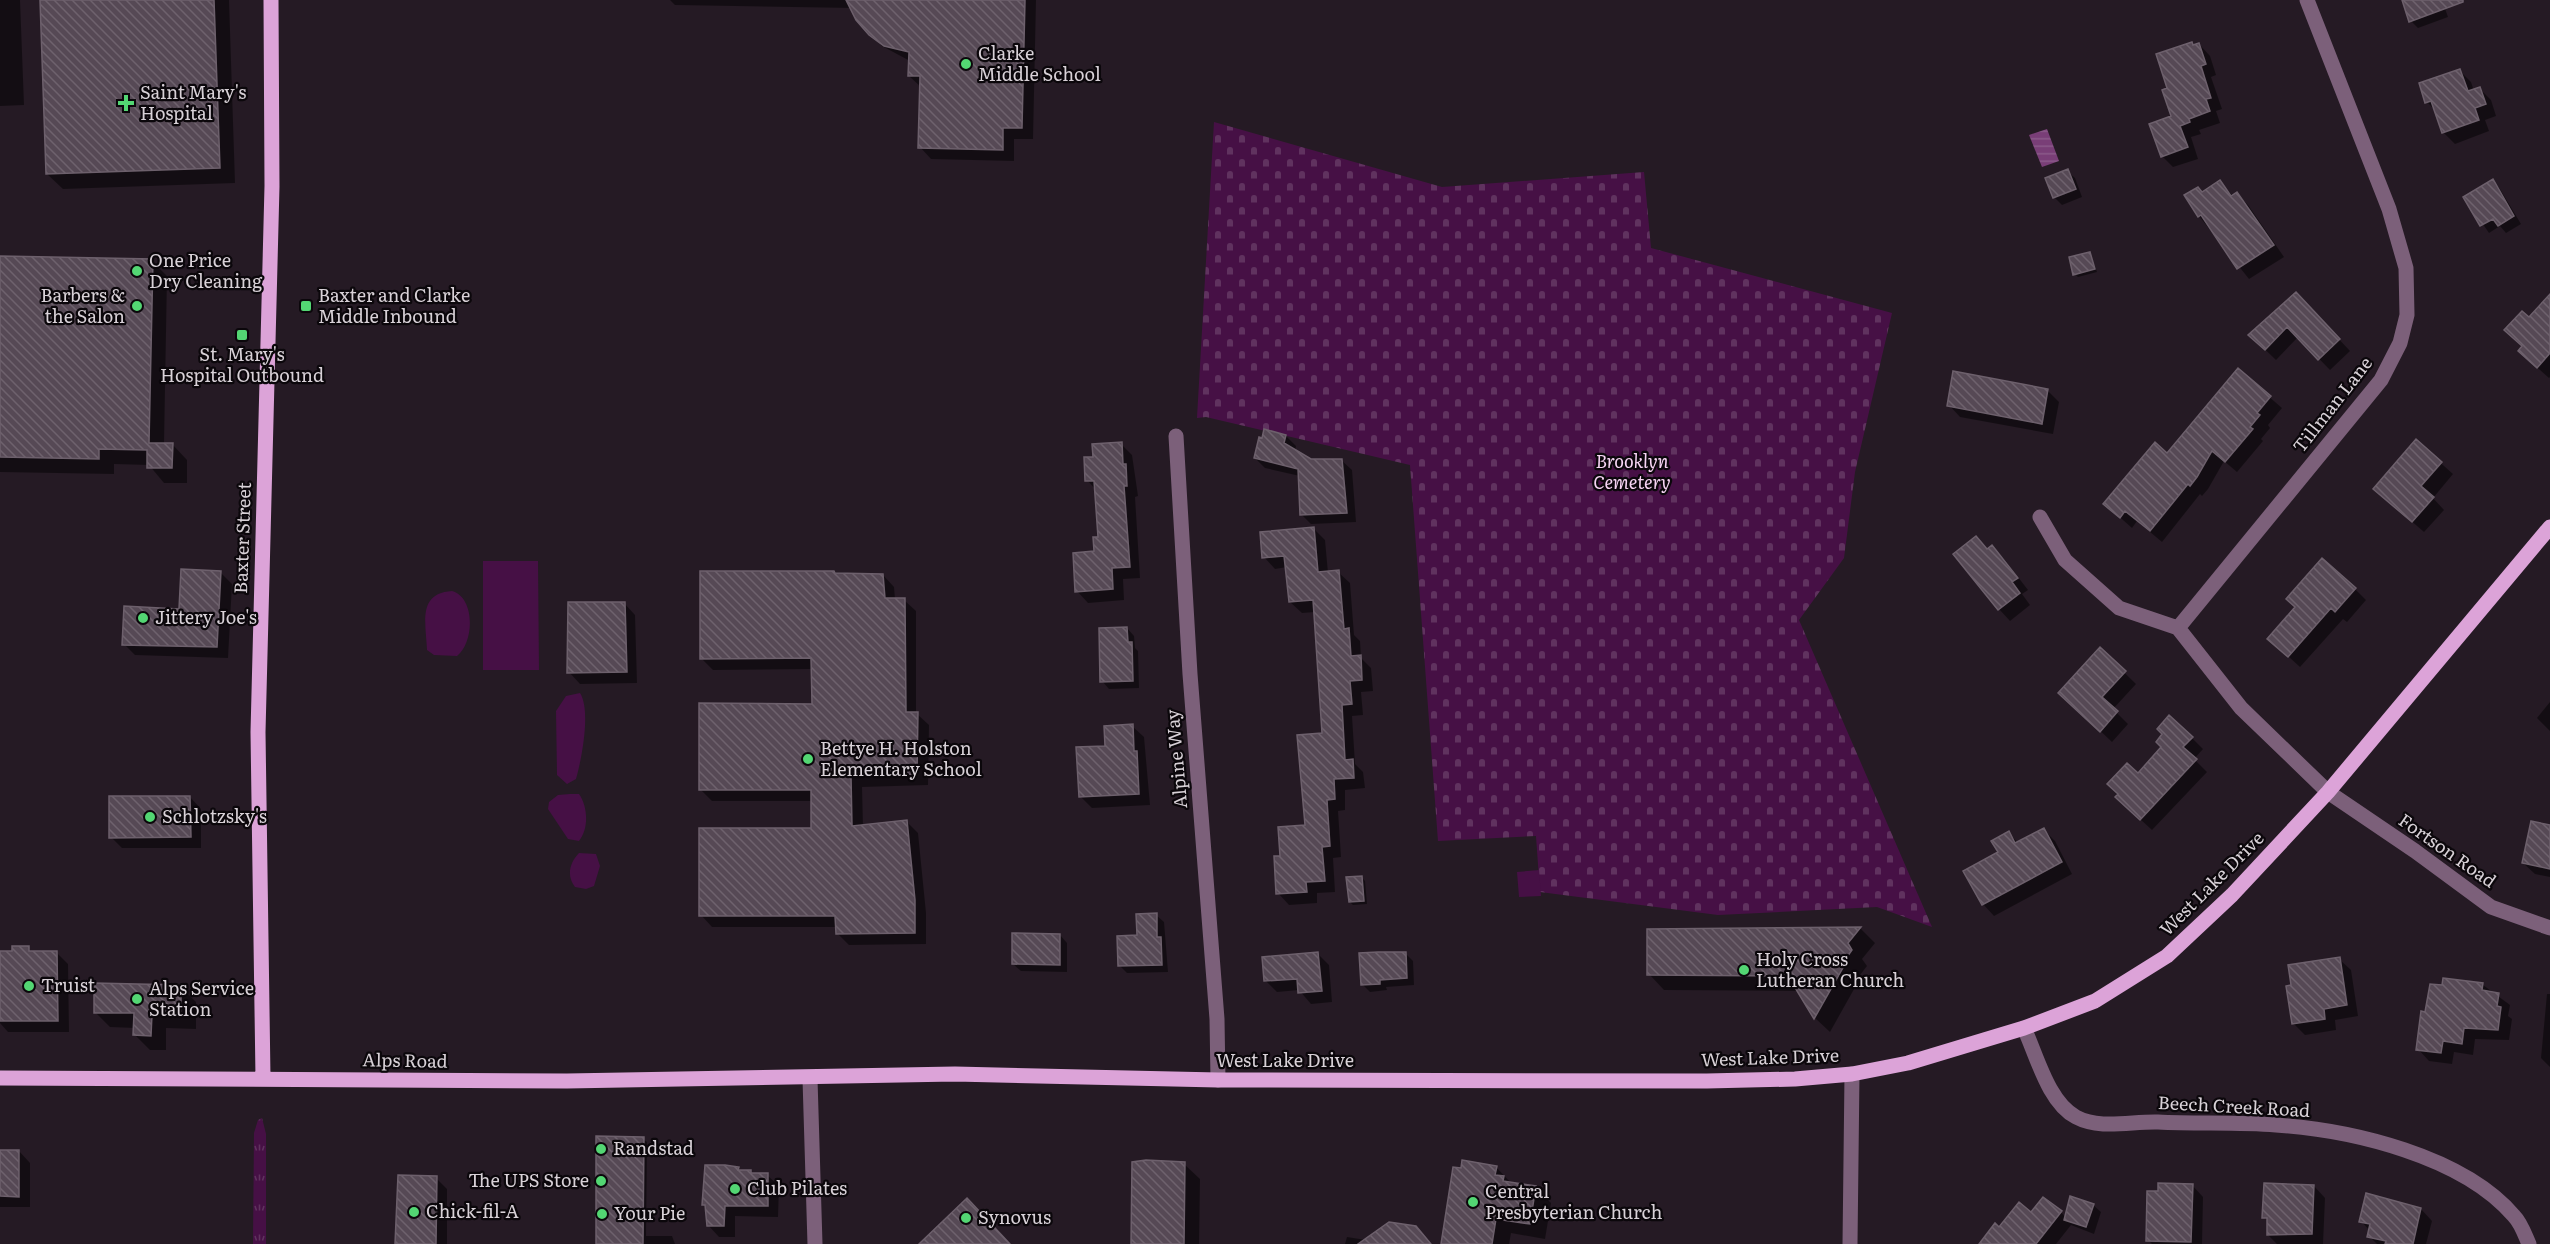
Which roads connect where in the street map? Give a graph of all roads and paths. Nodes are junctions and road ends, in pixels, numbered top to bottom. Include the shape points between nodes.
1 (271, 0) edge
2 (2307, 0) edge
3 (1176, 436) dead end
4 (2040, 517) dead end
5 (2550, 527) edge
6 (2178, 628) junction
7 (2328, 792) junction
8 (2550, 928) edge
9 (2024, 1028) junction
10 (1852, 1074) junction
11 (0, 1078) edge
12 (262, 1078) junction
13 (810, 1079) junction
14 (1218, 1080) junction
15 (815, 1244) edge
16 (1850, 1244) edge
17 (2529, 1244) edge

1 - 12 main road, Baxter Street via 271,197 258,732
2 - 6 street, Tillman Lane via 2389,209 2406,268 2407,315 2400,343 2381,380
3 - 14 street, Alpine Way
4 - 6 street via 2065,561 2119,608
5 - 7 main road, West Lake Drive
6 - 7 street, Fortson Road via 2241,708
7 - 8 street, Fortson Road via 2491,907
7 - 9 main road, West Lake Drive via 2210,919 2167,956 2095,1001
9 - 10 main road, West Lake Drive via 1908,1063
9 - 17 street, Beech Creek Road via 2060,1104 2077,1118 2112,1123 2277,1125 2373,1142 2419,1156 2486,1189 2516,1217
10 - 14 main road, West Lake Drive via 1707,1081
10 - 16 street
11 - 12 main road, Alps Road
12 - 13 main road, Alps Road via 476,1082
13 - 14 main road, West Lake Drive via 955,1074
13 - 15 street

